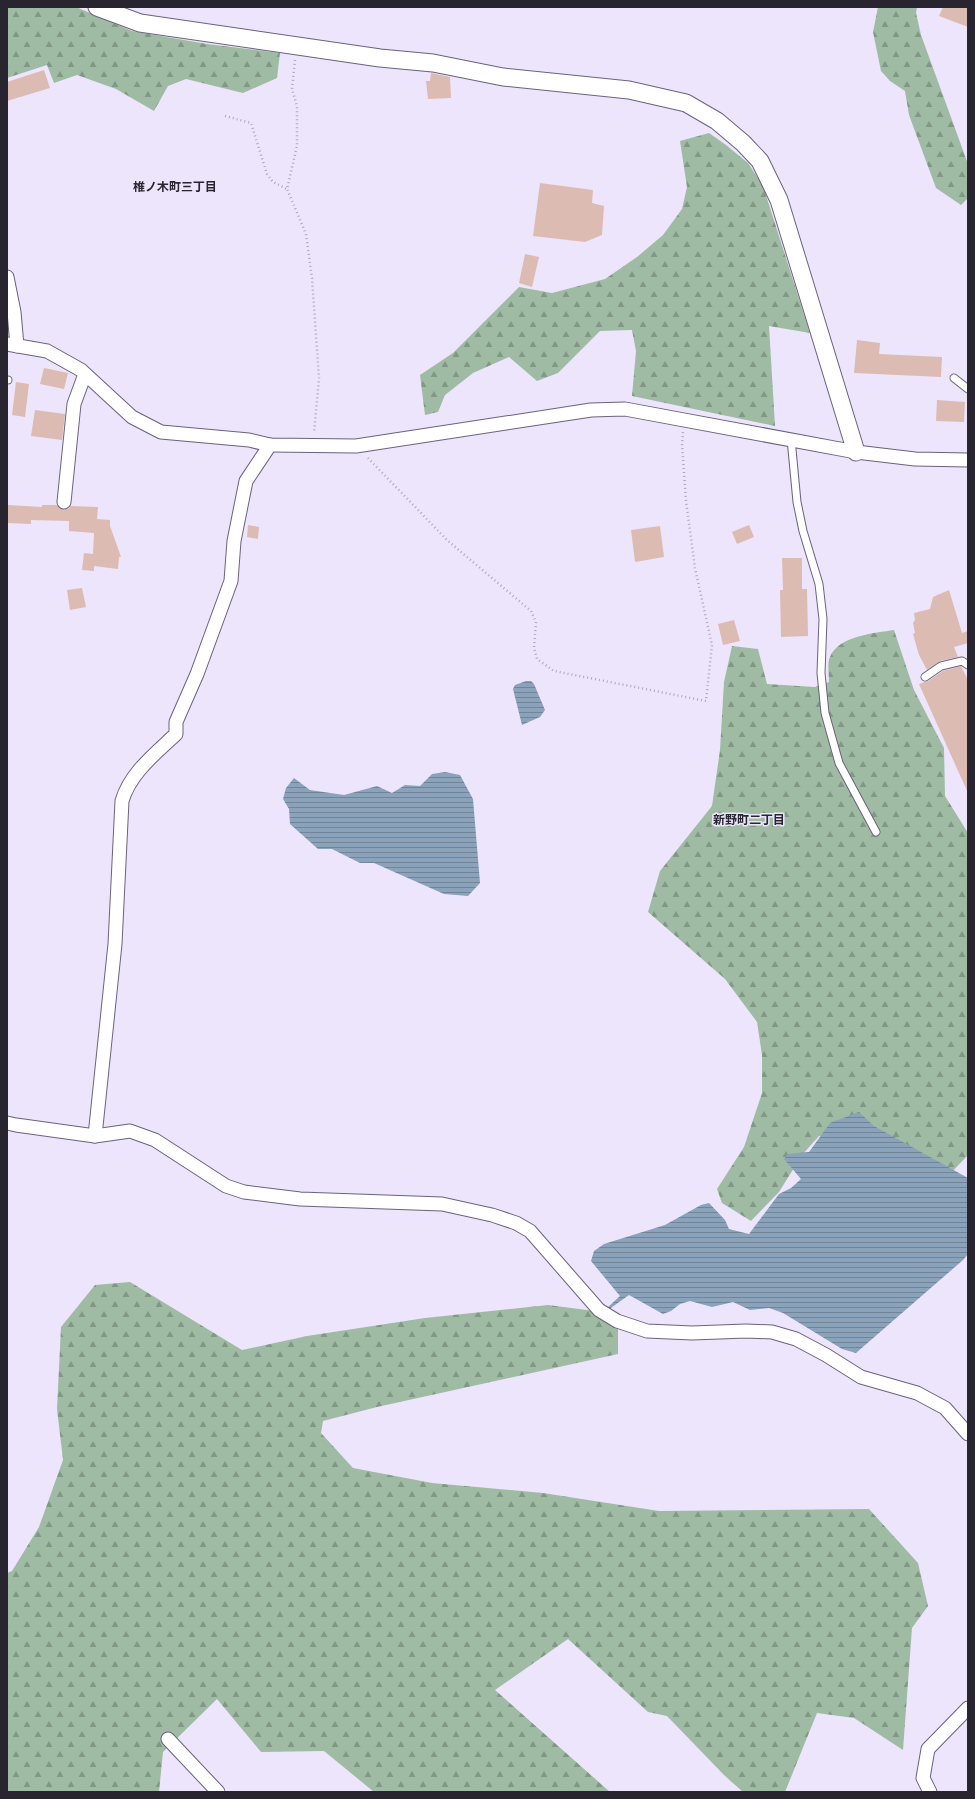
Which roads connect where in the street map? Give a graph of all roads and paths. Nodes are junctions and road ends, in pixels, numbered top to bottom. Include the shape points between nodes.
1 (97, 7) edge
2 (297, 45) junction
3 (225, 116) dead end
4 (287, 189) junction
5 (7, 276) edge
6 (12, 345) edge
7 (85, 374) junction
8 (954, 378) dead end
9 (968, 389) edge
10 (684, 419) junction
11 (791, 439) junction
12 (270, 445) junction
13 (312, 445) junction
14 (356, 446) junction
15 (856, 452) junction
16 (968, 460) edge
17 (64, 502) dead end
18 (968, 665) edge
19 (926, 677) dead end
20 (876, 832) dead end
21 (7, 1123) edge
22 (95, 1136) junction
23 (968, 1434) edge
24 (968, 1708) edge
25 (168, 1739) dead end
26 (218, 1792) edge
27 (930, 1792) edge

1 - 2 street via 140,23
2 - 4 path via 292,89 297,106 297,146
2 - 15 street via 433,63 503,77 629,90 686,103 717,121 760,161 779,200
3 - 4 path via 251,123 267,174 273,182
4 - 13 path via 306,234 312,278 319,378
5 - 6 street via 14,312
6 - 7 street via 47,351
7 - 12 street via 132,417 162,432 249,440
7 - 17 street via 74,404
8 - 9 lane
10 - 11 street
10 - 14 street via 625,409 591,410
10 - 14 path via 682,444 694,568 712,645 706,701 554,672 536,658 536,622 532,611 447,540
11 - 15 street
11 - 20 lane via 797,502 819,584 823,619 821,673 825,713 839,763
12 - 13 street
12 - 22 street via 246,480 234,542 231,581 197,674 176,722 176,734 137,772 124,793 115,944
13 - 14 street
15 - 16 street via 915,459
18 - 19 lane via 962,661 941,666
21 - 22 street
22 - 23 street via 130,1131 155,1140 226,1186 244,1192 300,1199 442,1204 516,1223 530,1231 599,1310 617,1321 647,1331 772,1332 796,1339 861,1377 917,1393 945,1408
24 - 27 street via 928,1749 923,1778
25 - 26 street

